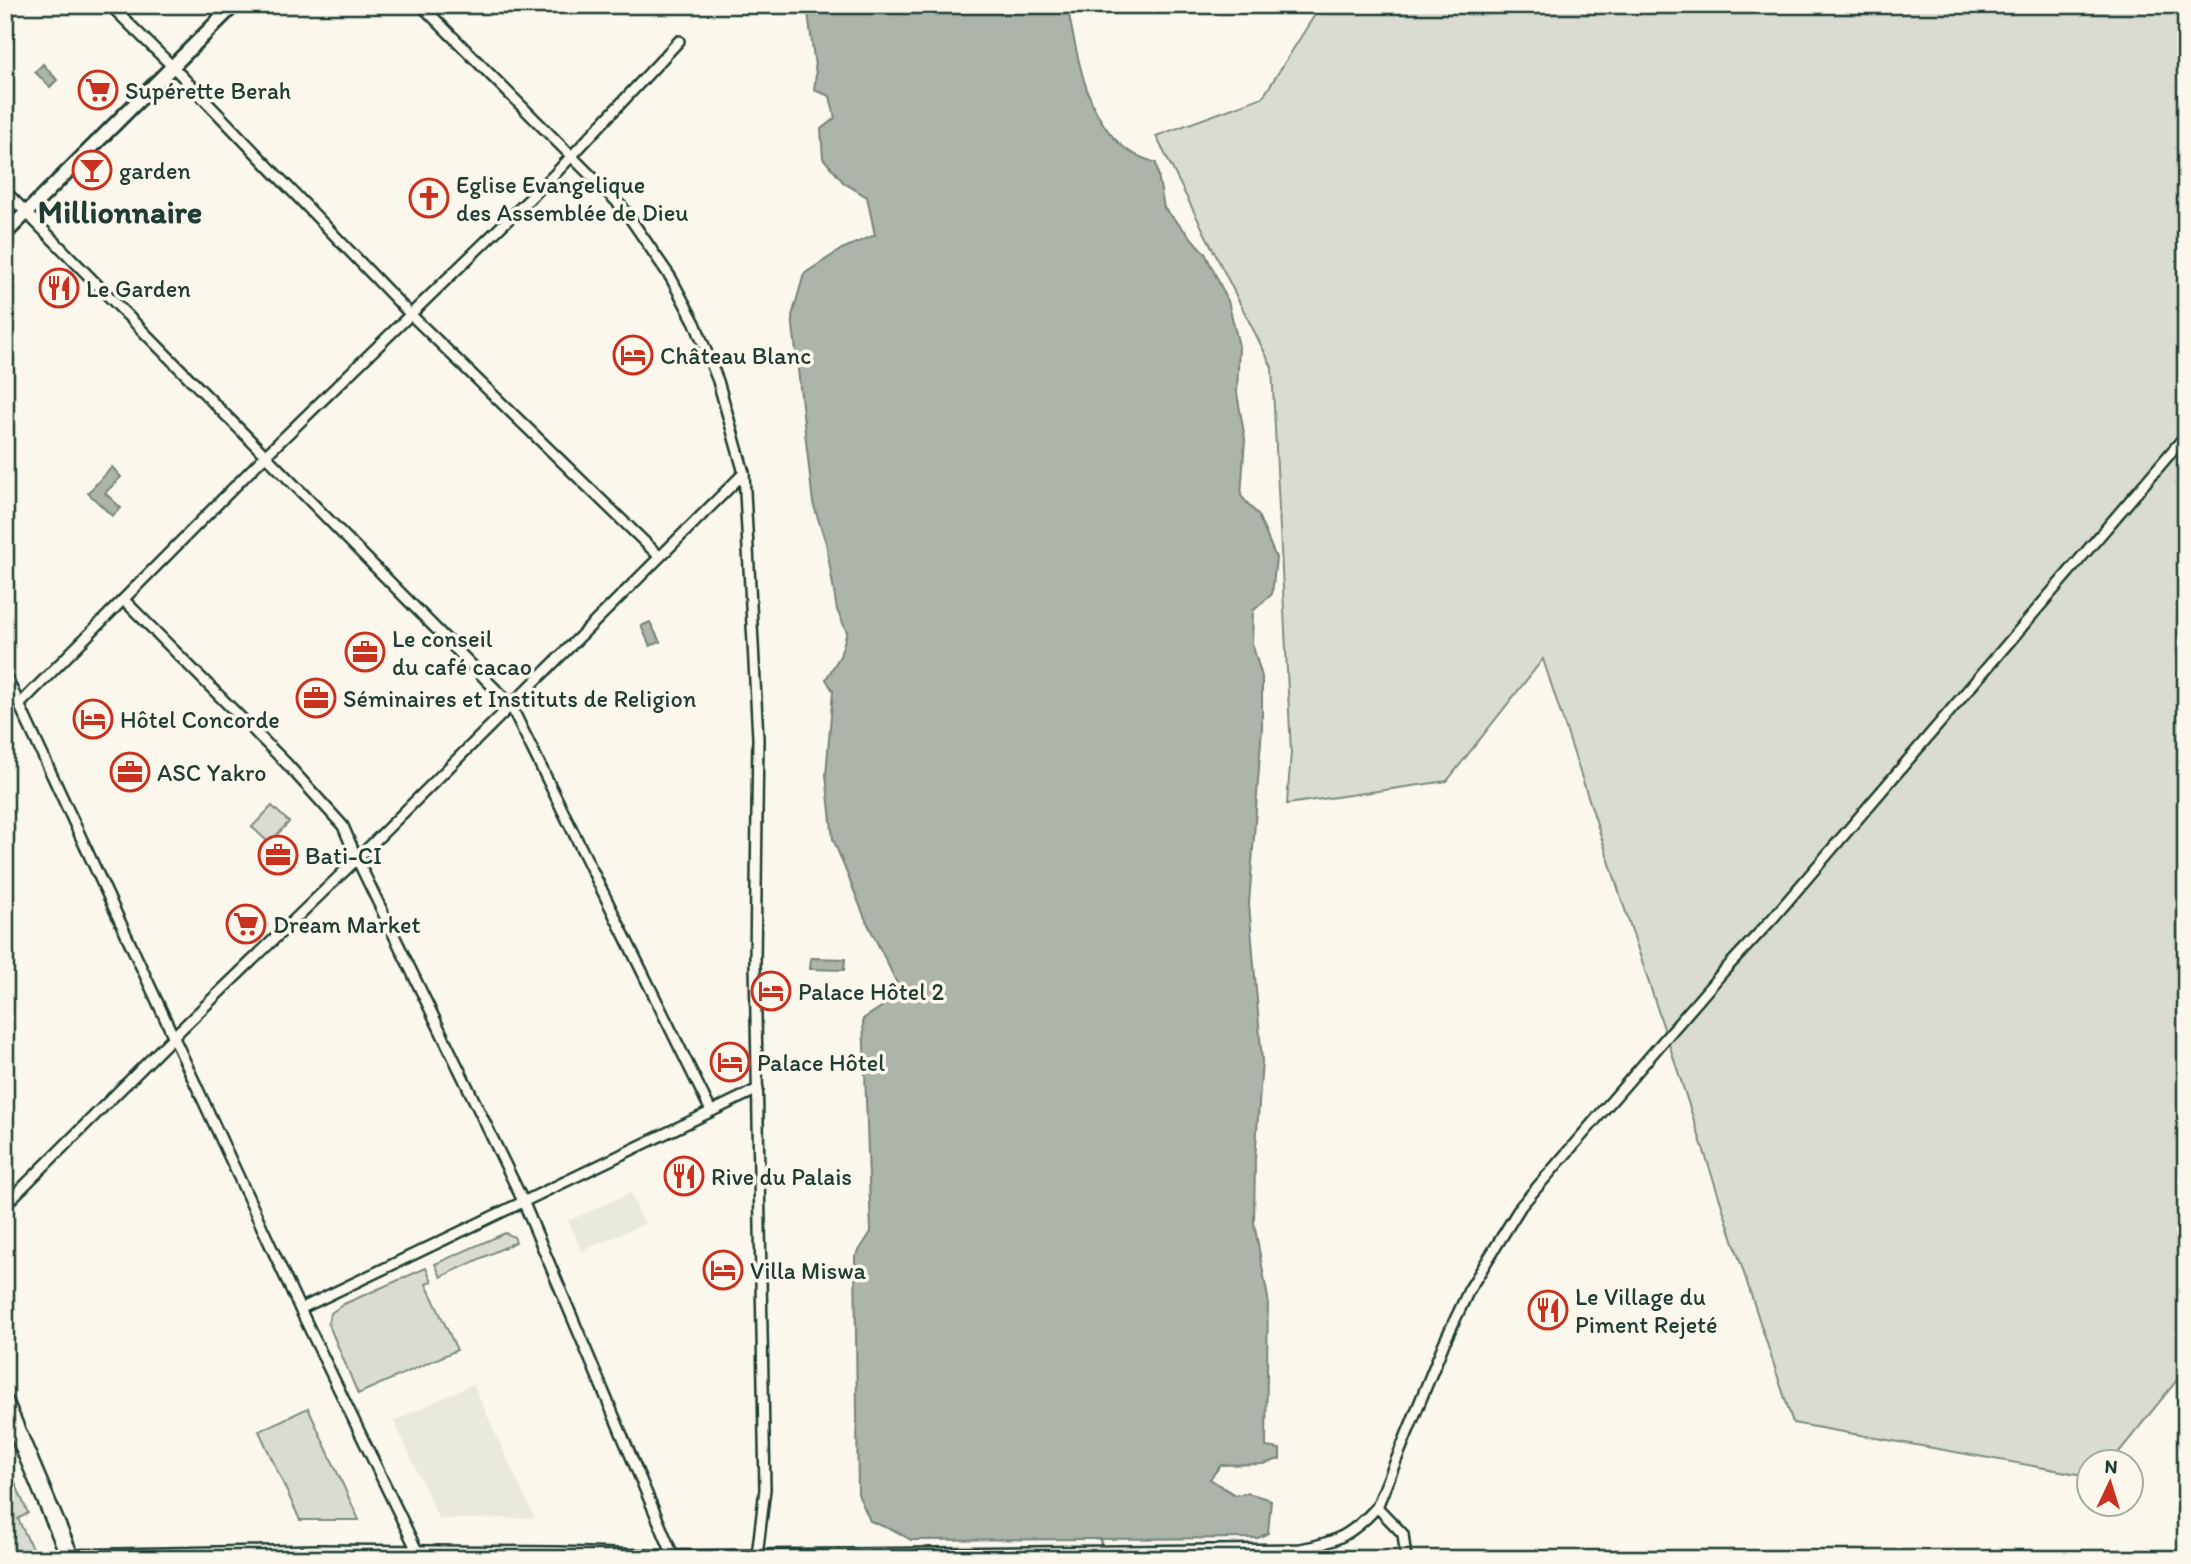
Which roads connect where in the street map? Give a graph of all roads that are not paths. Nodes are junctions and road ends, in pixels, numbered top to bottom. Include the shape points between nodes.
1 (110, 5) edge
2 (234, 5) edge
3 (421, 5) edge
4 (2180, 5) edge
5 (2186, 8) edge
6 (679, 41) dead end
7 (173, 67) junction
8 (572, 155) junction
9 (5, 191) edge
10 (27, 212) junction
11 (5, 234) edge
12 (410, 314) junction
13 (2186, 435) edge
14 (266, 455) junction
15 (744, 473) junction
16 (659, 556) junction
17 (124, 600) junction
18 (5, 674) edge
19 (20, 704) junction
20 (510, 704) junction
21 (357, 859) junction
22 (173, 1037) junction
23 (758, 1089) junction
24 (711, 1111) junction
25 (523, 1201) junction
26 (5, 1205) edge
27 (300, 1309) junction
28 (5, 1403) edge
29 (1377, 1507) junction
30 (320, 1554) edge
31 (419, 1555) edge
32 (757, 1556) junction
33 (70, 1557) edge
34 (674, 1557) edge
35 (1406, 1559) edge

1 - 7 street
2 - 7 street
3 - 8 street
4 - 5 street
6 - 8 street
7 - 10 street
7 - 12 street
8 - 12 street
8 - 15 street via 623,208 671,278 718,381
9 - 10 street
10 - 11 street
10 - 14 street
12 - 14 street
12 - 16 street
13 - 29 street via 1521,1206 1469,1290
14 - 17 street
14 - 20 street
15 - 16 street
15 - 23 street via 758,738
16 - 20 street
17 - 19 street
17 - 21 street via 297,774 343,826
18 - 19 street
19 - 22 street
20 - 21 street
20 - 24 street
21 - 22 street
21 - 25 street
22 - 26 street
22 - 27 street
23 - 24 street
23 - 32 street via 765,1489
24 - 25 street
25 - 27 street
25 - 34 street
27 - 31 street
28 - 33 highway
29 - 32 street via 1338,1540 1300,1549
29 - 35 street via 1403,1534
30 - 31 street
30 - 33 street
31 - 34 street
32 - 34 street

